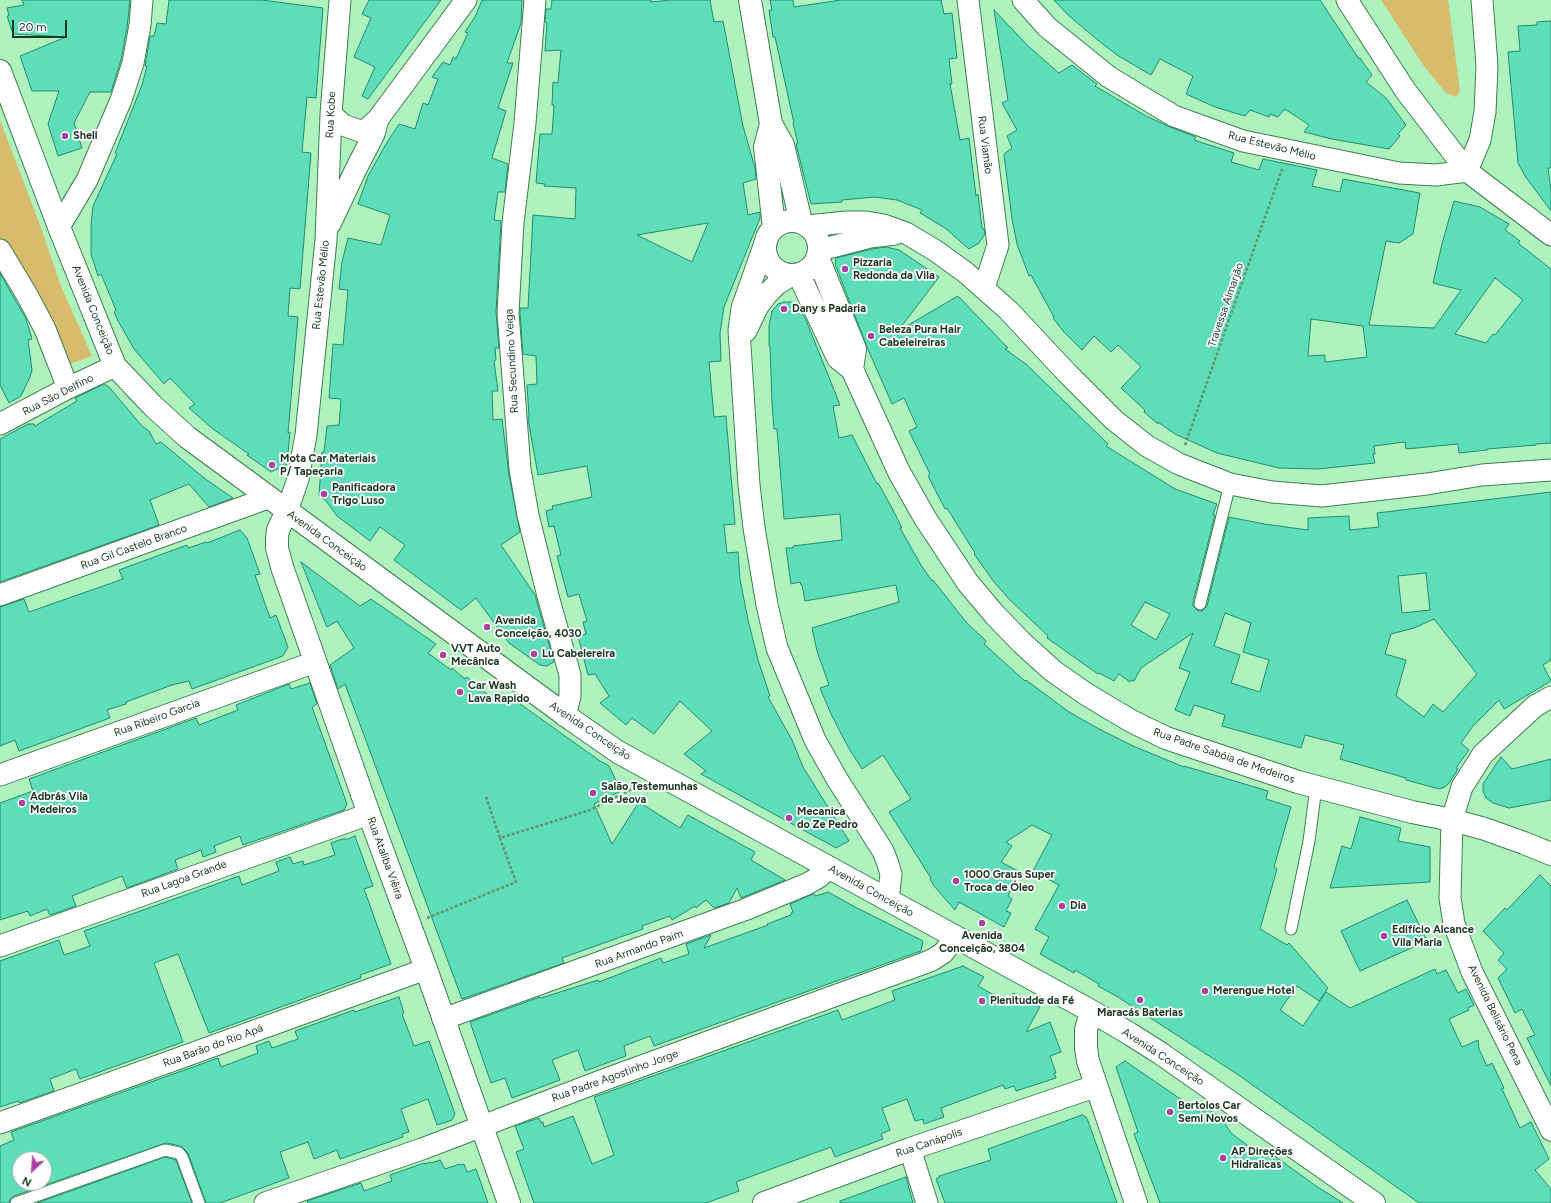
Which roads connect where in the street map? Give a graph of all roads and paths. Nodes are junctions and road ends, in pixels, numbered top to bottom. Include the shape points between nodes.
1 (142, 0) edge
2 (340, 0) edge
3 (466, 0) edge
4 (535, 0) edge
5 (750, 0) edge
6 (968, 0) edge
7 (1023, 0) edge
8 (1347, 0) edge
9 (1482, 0) edge
10 (0, 71) edge
11 (331, 114) junction
12 (378, 119) junction
13 (771, 124) junction
14 (1289, 151) junction
15 (329, 163) junction
16 (356, 169) junction
17 (1467, 171) junction
18 (804, 224) junction
19 (59, 227) junction
20 (327, 230) junction
21 (906, 233) junction
22 (770, 235) junction
23 (1551, 236) edge
24 (0, 250) edge
25 (819, 254) junction
26 (795, 275) junction
27 (984, 288) junction
28 (740, 347) junction
29 (116, 366) junction
30 (852, 369) junction
31 (68, 388) junction
32 (0, 424) edge
33 (1179, 464) junction
34 (1551, 470) edge
35 (1230, 484) junction
36 (268, 498) junction
37 (287, 511) junction
38 (0, 595) edge
39 (1200, 604) dead end
40 (315, 662) junction
41 (1551, 697) edge
42 (565, 716) junction
43 (0, 775) edge
44 (660, 775) junction
45 (1316, 787) junction
46 (486, 797) dead end
47 (369, 814) junction
48 (1452, 820) junction
49 (500, 838) junction
50 (1551, 854) edge
51 (829, 867) junction
52 (888, 900) junction
53 (410, 925) junction
54 (1290, 929) dead end
55 (956, 937) junction
56 (0, 946) edge
57 (426, 969) junction
58 (1091, 1011) junction
59 (443, 1019) junction
60 (1096, 1086) junction
61 (0, 1123) edge
62 (482, 1126) junction
63 (1551, 1130) edge
64 (910, 1149) junction
65 (16, 1203) edge
66 (199, 1203) edge
67 (265, 1203) edge
68 (510, 1203) edge
69 (764, 1203) edge
70 (927, 1203) edge
71 (1136, 1203) edge
72 (1374, 1203) edge

1 - 19 street via 133,63 121,100 87,180
2 - 11 street, Rua Kobe
3 - 12 street, Rua Estevão Mélio
4 - 42 street, Rua Secundino Veiga via 525,124 513,223 508,313 520,469 528,515 570,675 570,696
5 - 13 street
6 - 27 street, Rua Viamão via 998,245
7 - 14 street, Rua Estevão Mélio via 1047,27 1109,77 1174,116 1243,142
8 - 17 street via 1405,90
9 - 17 street via 1487,66 1485,112 1480,140
10 - 19 street, Avenida Conceição
11 - 12 street via 344,125 360,131 367,129
11 - 15 street, Rua Kobe
12 - 16 street, Rua Estevão Mélio via 374,134
13 - 18 street via 783,145
13 - 22 street via 765,148
14 - 17 street, Rua Estevão Mélio via 1399,173 1436,175
14 - 33 path, Travessa Almarjão
15 - 16 street
15 - 20 street, Rua Kobe
16 - 20 street, Rua Estevão Mélio
17 - 23 street
18 - 21 street via 866,222
18 - 22 street via 787,222
18 - 25 street via 817,236
19 - 29 street, Avenida Conceição
20 - 37 street, Rua Estevão Mélio via 304,450
21 - 25 street via 870,237
21 - 27 street via 960,268
22 - 26 street via 765,252 768,261 782,274
22 - 28 street via 742,308 739,325
24 - 31 street via 45,330
25 - 26 street via 814,266 807,272
25 - 30 street via 855,349
26 - 28 street via 778,284 758,306
26 - 30 street, Rua Padre Sabóia de Medeiros via 838,358
27 - 33 street via 1114,420 1147,446
28 - 52 street via 754,528 777,648 815,740 883,851 891,874
29 - 31 street, Rua São Delfino
29 - 36 street, Avenida Conceição via 187,437
30 - 45 street, Rua Padre Sabóia de Medeiros via 899,472 925,518 968,583 1022,643 1053,671 1086,694 1166,738
31 - 32 street, Rua São Delfino
33 - 35 street
34 - 35 street via 1482,475 1322,496 1272,492
35 - 39 lane
36 - 37 street, Avenida Conceição
36 - 38 street, Rua Gil Castelo Branco
37 - 40 street, Rua Ataliba Viêira via 278,530 277,548
37 - 42 street, Avenida Conceição
40 - 43 street, Rua Ribeiro Garcia
40 - 47 street, Rua Ataliba Viêira
41 - 48 street, Avenida Belisário Pena via 1535,706 1483,754 1462,787
42 - 44 street, Avenida Conceição via 618,752
44 - 49 path via 590,810
44 - 51 street, Avenida Conceição
45 - 48 street, Rua Padre Sabóia de Medeiros
45 - 54 lane via 1309,841
46 - 49 path
47 - 53 street, Rua Ataliba Viêira
47 - 56 street, Rua Lagoa Grande
48 - 50 street, Rua Padre Sabóia de Medeiros
48 - 63 street, Avenida Belisário Pena via 1450,898 1454,924 1472,972
49 - 53 path via 516,882
51 - 52 street, Avenida Conceição
51 - 59 street, Rua Armando Paim via 807,884 744,910
52 - 55 street, Avenida Conceição
53 - 57 street, Rua Ataliba Viêira
55 - 58 street, Avenida Conceição
55 - 62 street, Rua Padre Agostinho Jorge via 943,953 932,960
57 - 59 street, Rua Ataliba Viêira
57 - 61 street, Rua Barão do Rio Apá
58 - 60 street via 1086,1030 1086,1048
58 - 72 street, Avenida Conceição via 1148,1045
59 - 62 street, Rua Ataliba Viêira
60 - 64 street, Rua Canápolis
60 - 71 street
62 - 67 street, Rua Padre Agostinho Jorge
62 - 68 street, Rua Ataliba Viêira
64 - 69 street, Rua Canápolis
64 - 70 street
65 - 66 lane via 165,1150 179,1153 182,1157

